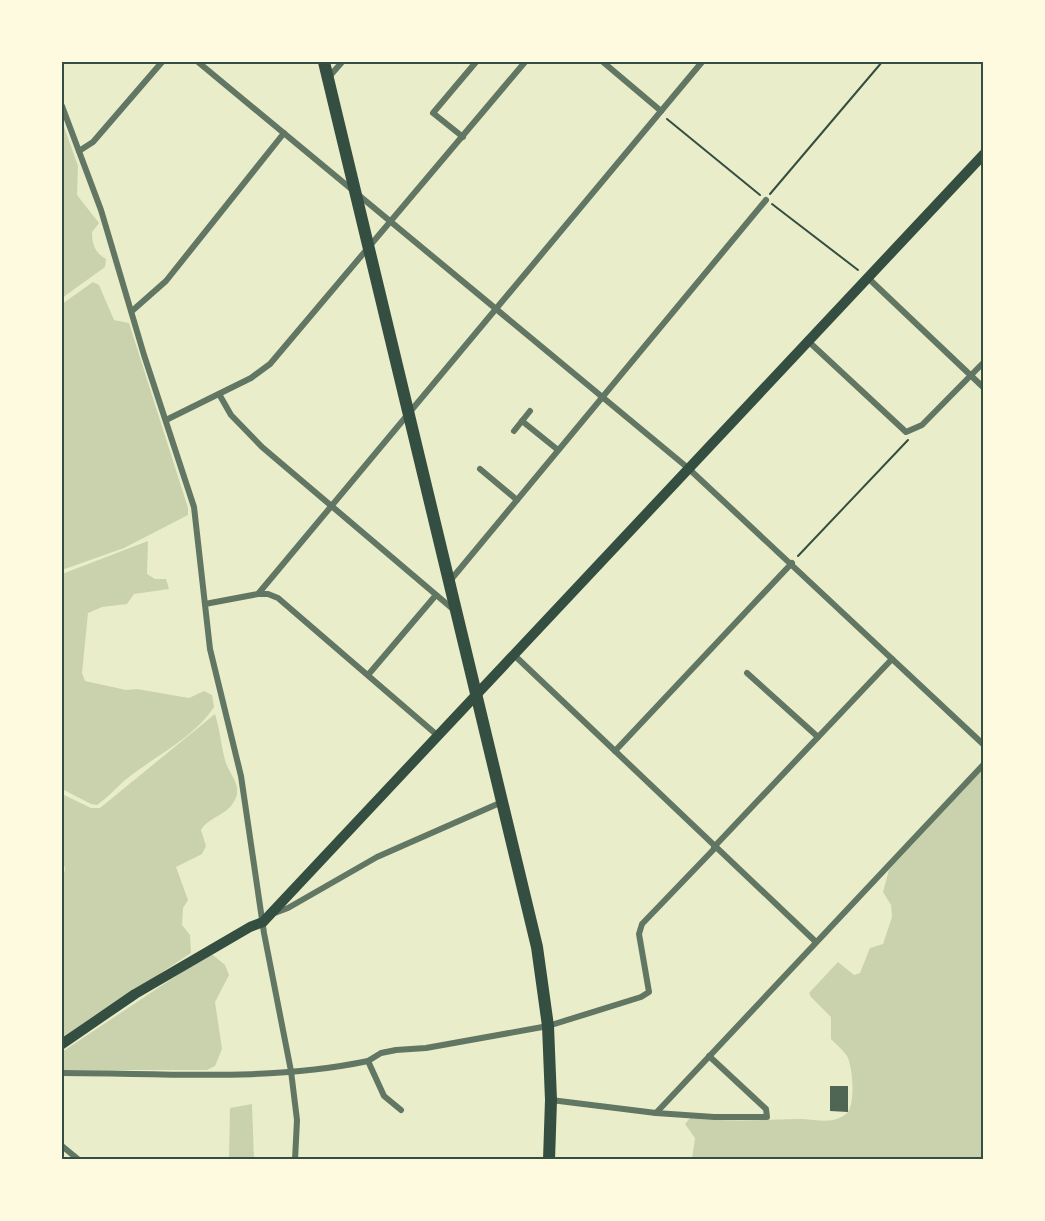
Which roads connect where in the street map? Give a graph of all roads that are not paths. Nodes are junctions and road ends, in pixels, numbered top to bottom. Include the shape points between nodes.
1 (162, 62) edge
2 (198, 62) edge
3 (324, 62) edge
4 (342, 62) edge
5 (476, 62) edge
6 (525, 62) edge
7 (603, 62) edge
8 (702, 62) edge
9 (328, 78) junction
10 (62, 106) edge
11 (661, 111) junction
12 (284, 133) junction
13 (463, 137) junction
14 (79, 151) junction
15 (984, 154) edge
16 (355, 193) junction
17 (766, 200) road end
18 (393, 220) junction
19 (369, 248) junction
20 (867, 278) junction
21 (498, 309) junction
22 (132, 311) junction
23 (807, 340) junction
24 (984, 362) edge
25 (970, 375) junction
26 (984, 388) edge
27 (219, 394) junction
28 (602, 396) junction
29 (530, 411) dead end
30 (409, 415) junction
31 (166, 420) junction
32 (522, 421) junction
33 (514, 431) dead end
34 (558, 450) junction
35 (688, 468) junction
36 (480, 469) dead end
37 (517, 500) junction
38 (332, 506) junction
39 (792, 563) junction
40 (449, 582) junction
41 (258, 594) junction
42 (436, 595) junction
43 (205, 604) junction
44 (457, 613) junction
45 (513, 654) junction
46 (892, 659) junction
47 (747, 673) dead end
48 (368, 675) junction
49 (476, 693) junction
50 (437, 735) junction
51 (818, 737) junction
52 (984, 745) edge
53 (615, 751) junction
54 (984, 764) edge
55 (503, 802) junction
56 (715, 847) junction
57 (266, 918) junction
58 (816, 942) junction
59 (548, 1026) junction
60 (62, 1044) edge
61 (709, 1056) junction
62 (368, 1061) junction
63 (291, 1071) junction
64 (62, 1073) edge
65 (551, 1100) junction
66 (401, 1110) dead end
67 (656, 1113) junction
68 (62, 1146) edge
69 (79, 1160) edge
70 (295, 1160) edge
71 (549, 1160) edge

1 - 14 street via 93,142
2 - 12 street
3 - 9 main road
4 - 9 street
5 - 13 street via 433,113
6 - 13 street
7 - 11 street
8 - 11 street
9 - 16 main road
10 - 14 street
11 - 21 street
12 - 16 street
12 - 22 street via 166,281
13 - 18 street
14 - 22 street
15 - 20 main road
16 - 18 street
16 - 19 main road
17 - 28 street
18 - 19 street
18 - 21 street
19 - 27 street via 270,364
19 - 30 main road
20 - 23 main road
20 - 25 street
21 - 28 street
21 - 30 street
22 - 31 street
23 - 25 street via 906,432 922,425
23 - 35 main road
24 - 25 street
25 - 26 street
27 - 31 street
27 - 38 street via 244,430
28 - 34 street
28 - 35 street
29 - 32 street
30 - 38 street
30 - 40 main road
31 - 43 street via 194,507
32 - 33 street
32 - 34 street
34 - 37 street
35 - 39 street
35 - 45 main road
36 - 37 street
37 - 40 street
38 - 41 street
38 - 42 street
39 - 46 street
39 - 53 street
40 - 44 main road
41 - 43 street
41 - 48 street via 278,598
42 - 44 street
42 - 48 street
43 - 57 street via 218,688 240,776
44 - 49 main road
45 - 49 main road
45 - 53 street
46 - 51 street
46 - 52 street
47 - 51 street
48 - 50 street
49 - 50 main road
49 - 55 main road
50 - 57 main road
51 - 56 street
53 - 56 street
54 - 58 street
55 - 57 street via 377,857
55 - 59 main road via 537,947
56 - 58 street
56 - 59 street via 642,924 639,934 649,992
57 - 60 main road via 135,994
57 - 63 street
58 - 61 street
59 - 62 street via 396,1050
59 - 65 main road
61 - 67 street
61 - 67 street via 766,1109 767,1117
62 - 63 street
62 - 66 street via 384,1096
63 - 64 street via 247,1075
63 - 70 street via 297,1120
65 - 67 street
65 - 71 main road
68 - 69 street

